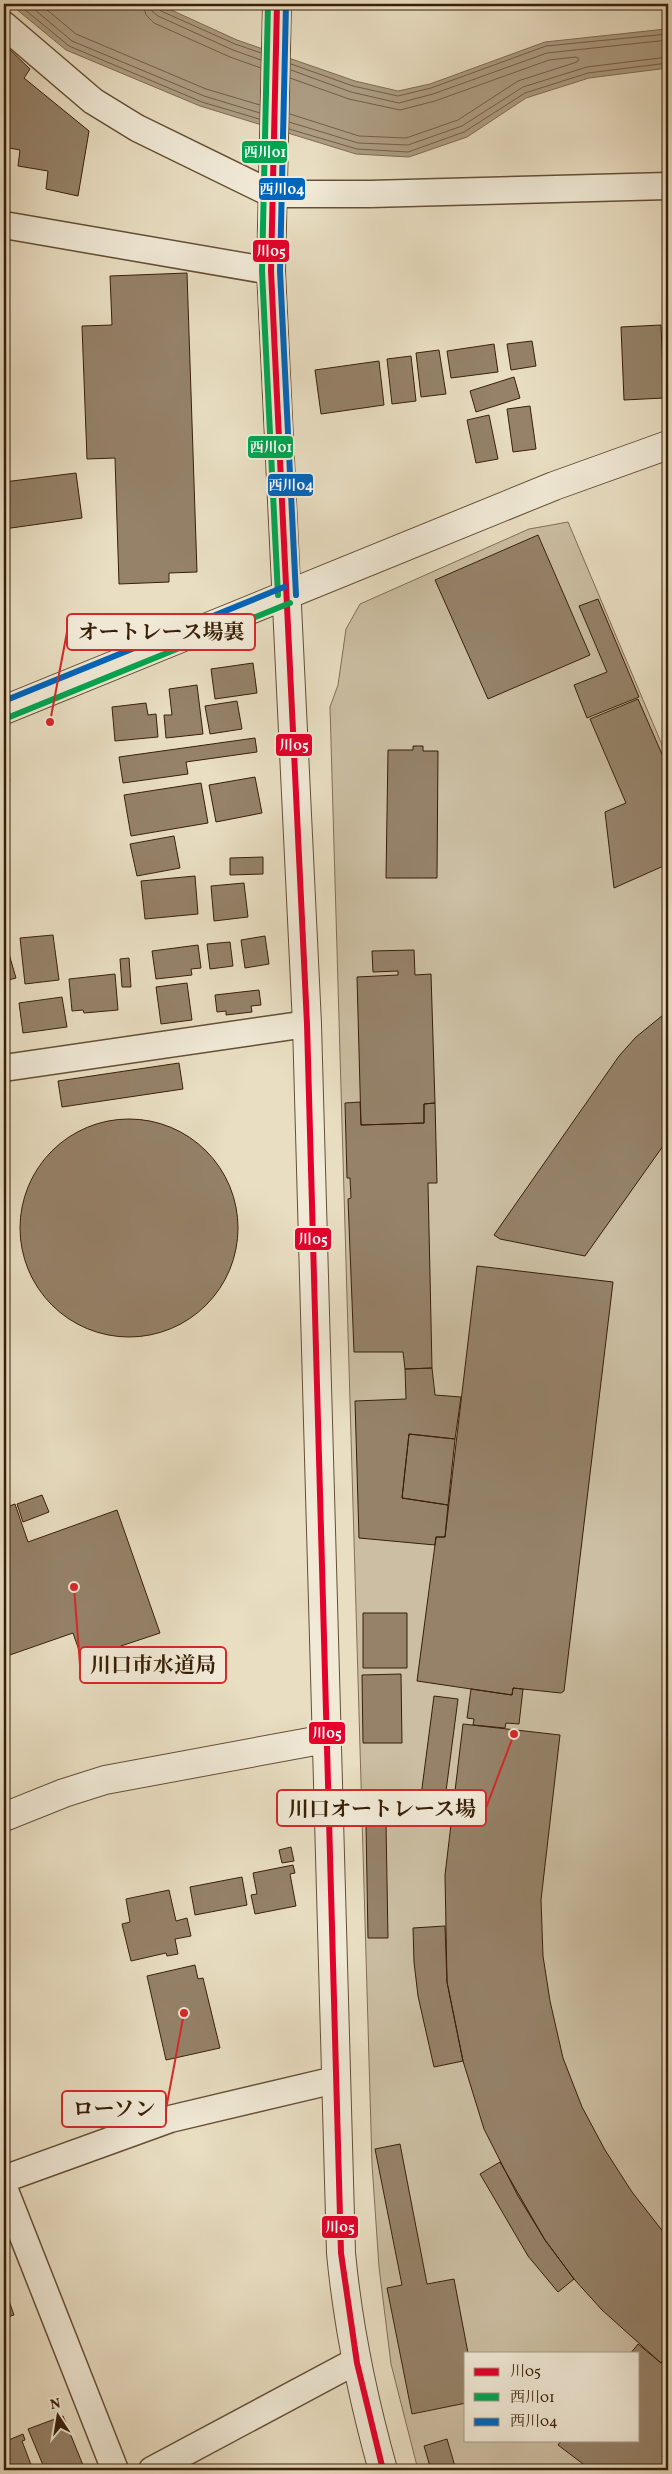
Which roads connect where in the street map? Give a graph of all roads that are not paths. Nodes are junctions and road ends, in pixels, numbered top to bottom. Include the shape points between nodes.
1 (277, 4) edge
2 (4, 25) edge
3 (668, 186) edge
4 (272, 194) junction
5 (4, 225) edge
6 (272, 271) junction
7 (668, 445) edge
8 (287, 596) junction
9 (4, 710) edge
10 (307, 1024) junction
11 (4, 1068) edge
12 (326, 1739) junction
13 (4, 1817) edge
14 (335, 2080) junction
15 (4, 2179) edge
16 (4, 2188) edge
17 (356, 2361) junction
18 (115, 2470) edge
19 (152, 2470) edge
20 (384, 2470) edge

1 - 4 street
2 - 4 street via 93,101 130,124
3 - 4 street
4 - 6 street
5 - 6 street
6 - 8 street
7 - 8 street via 554,486
8 - 9 street
8 - 10 street
10 - 11 street
10 - 12 street
12 - 13 street via 105,1780
12 - 14 street
14 - 15 street via 170,2119
14 - 17 street via 341,2254 346,2311
16 - 18 street
17 - 19 street
17 - 20 street

